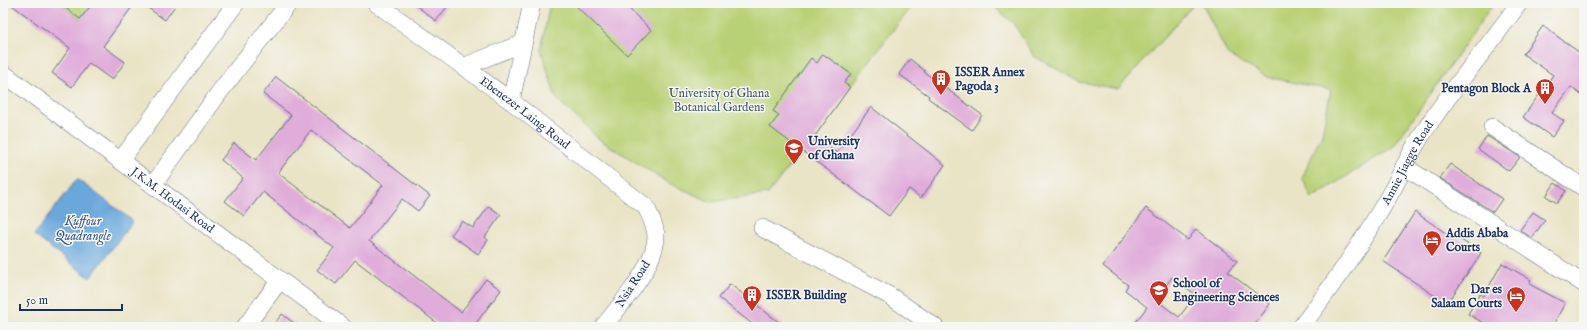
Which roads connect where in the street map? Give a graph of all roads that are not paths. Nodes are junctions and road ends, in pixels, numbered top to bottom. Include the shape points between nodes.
1 (236, 3) edge
2 (289, 3) edge
3 (376, 3) edge
4 (532, 3) edge
5 (1519, 3) edge
6 (523, 43) junction
7 (463, 67) junction
8 (3, 73) edge
9 (511, 101) junction
10 (1492, 127) dead end
11 (120, 160) junction
12 (1404, 166) junction
13 (153, 184) junction
14 (1584, 188) edge
15 (762, 228) dead end
16 (656, 236) joint
17 (280, 280) junction
18 (1584, 284) edge
19 (244, 327) edge
20 (342, 327) edge
21 (603, 327) edge
22 (935, 327) edge
23 (1301, 327) edge

1 - 11 street
2 - 13 street via 221,90
3 - 7 street, Ebenezer Laing Road
4 - 6 street
5 - 12 street, Annie Jiagge Road via 1444,101
6 - 7 street
6 - 9 street
7 - 9 street, Ebenezer Laing Road
8 - 11 street, J.K.M. Hodasi Road
9 - 16 street, Ebenezer Laing Road via 646,207
10 - 14 street
11 - 13 street, J.K.M. Hodasi Road
12 - 18 street
12 - 23 street, Annie Jiagge Road via 1352,255
13 - 17 street, J.K.M. Hodasi Road
15 - 22 street via 890,296
16 - 21 street, Nsia Road via 645,271
17 - 19 street
17 - 20 street, J.K.M. Hodasi Road

